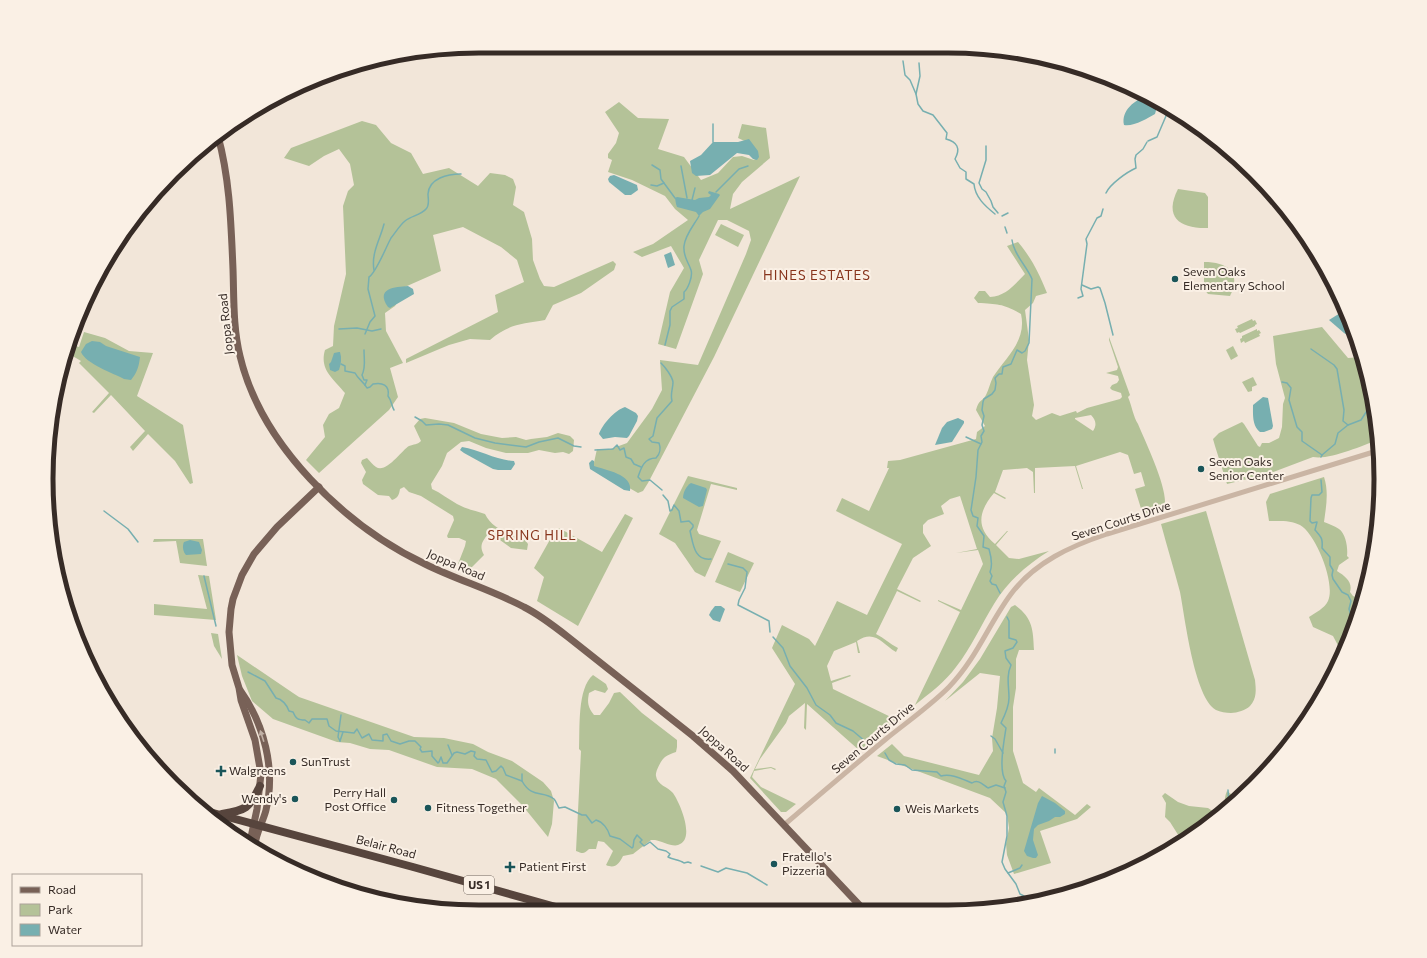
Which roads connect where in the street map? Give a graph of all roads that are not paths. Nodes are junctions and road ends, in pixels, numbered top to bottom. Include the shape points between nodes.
1 (219, 141) edge
2 (1373, 452) edge
3 (319, 487) junction
4 (239, 688) junction
5 (260, 786) junction
6 (218, 815) joint
7 (257, 825) junction
8 (784, 825) junction
9 (251, 839) edge
10 (256, 842) edge
11 (548, 905) edge
12 (860, 905) edge

1 - 3 main road, Joppa Road via 229,194 235,324 243,366 255,398 272,429
2 - 8 street, Seven Courts Drive via 1082,542 1055,556 1011,593 972,660 948,687
3 - 4 main road via 262,544 247,565 238,585 231,609 229,632 232,665
3 - 8 main road, Joppa Road via 361,524 403,553 434,569 513,602 548,622 712,753 740,778
4 - 5 main road via 258,751
7 -> 4 main road via 266,809 269,786 267,758 256,719
5 - 6 highway via 253,800 245,808
5 - 7 main road
6 - 7 highway, Belair Road / US 1
7 - 9 main road
7 - 10 main road
7 - 11 highway, Belair Road / US 1
8 - 12 main road, Joppa Road

